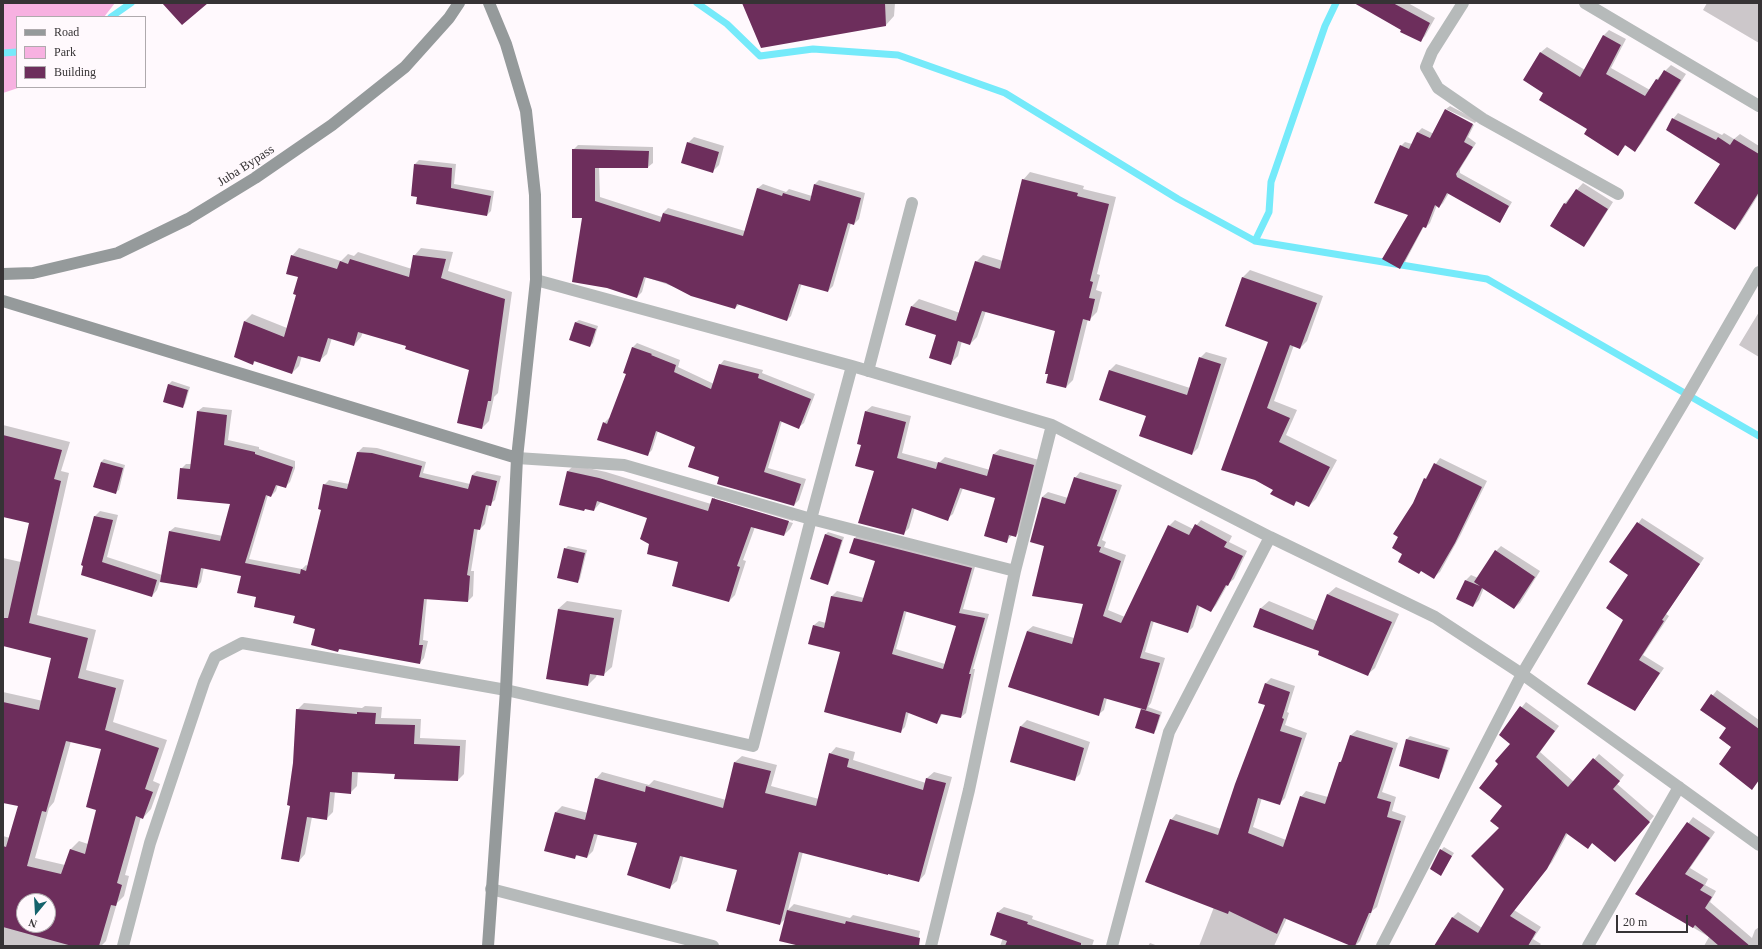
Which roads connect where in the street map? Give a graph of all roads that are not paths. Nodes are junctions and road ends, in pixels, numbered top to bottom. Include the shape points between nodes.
1 (459, 3) edge
2 (490, 3) edge
3 (1463, 3) edge
4 (1585, 3) edge
5 (1759, 106) edge
6 (1618, 194) dead end
7 (912, 203) dead end
8 (1759, 272) edge
9 (3, 274) edge
10 (536, 280) junction
11 (3, 301) edge
12 (852, 366) junction
13 (868, 371) junction
14 (1052, 425) junction
15 (517, 458) junction
16 (811, 519) junction
17 (1270, 537) junction
18 (1015, 571) junction
19 (1522, 674) junction
20 (506, 690) junction
21 (1679, 787) junction
22 (1759, 845) edge
23 (491, 889) junction
24 (123, 946) edge
25 (488, 946) edge
26 (713, 946) edge
27 (931, 946) edge
28 (1112, 946) edge
29 (1374, 946) edge
30 (1382, 946) edge
31 (1588, 946) edge

1 - 9 street, Juba Bypass via 410,62 393,77 332,125 255,178 188,219 118,253 33,273
2 - 10 street via 506,44 526,111 535,195
3 - 6 street via 1432,52 1426,67 1438,88 1483,119
4 - 5 street
7 - 13 street
8 - 19 street
10 - 12 street
10 - 15 street
11 - 15 street
12 - 13 street
12 - 16 street
13 - 14 street
14 - 17 street
14 - 18 street
15 - 16 street via 624,465
15 - 20 street
16 - 18 street
16 - 20 street via 753,746
17 - 19 street via 1435,617
17 - 28 street via 1169,732
18 - 27 street via 969,790
19 - 21 street
19 - 29 street via 1427,841
19 - 30 street
20 - 23 street
20 - 24 street via 242,643 215,657 204,682 150,844
21 - 22 street
21 - 31 street
23 - 25 street
23 - 26 street

